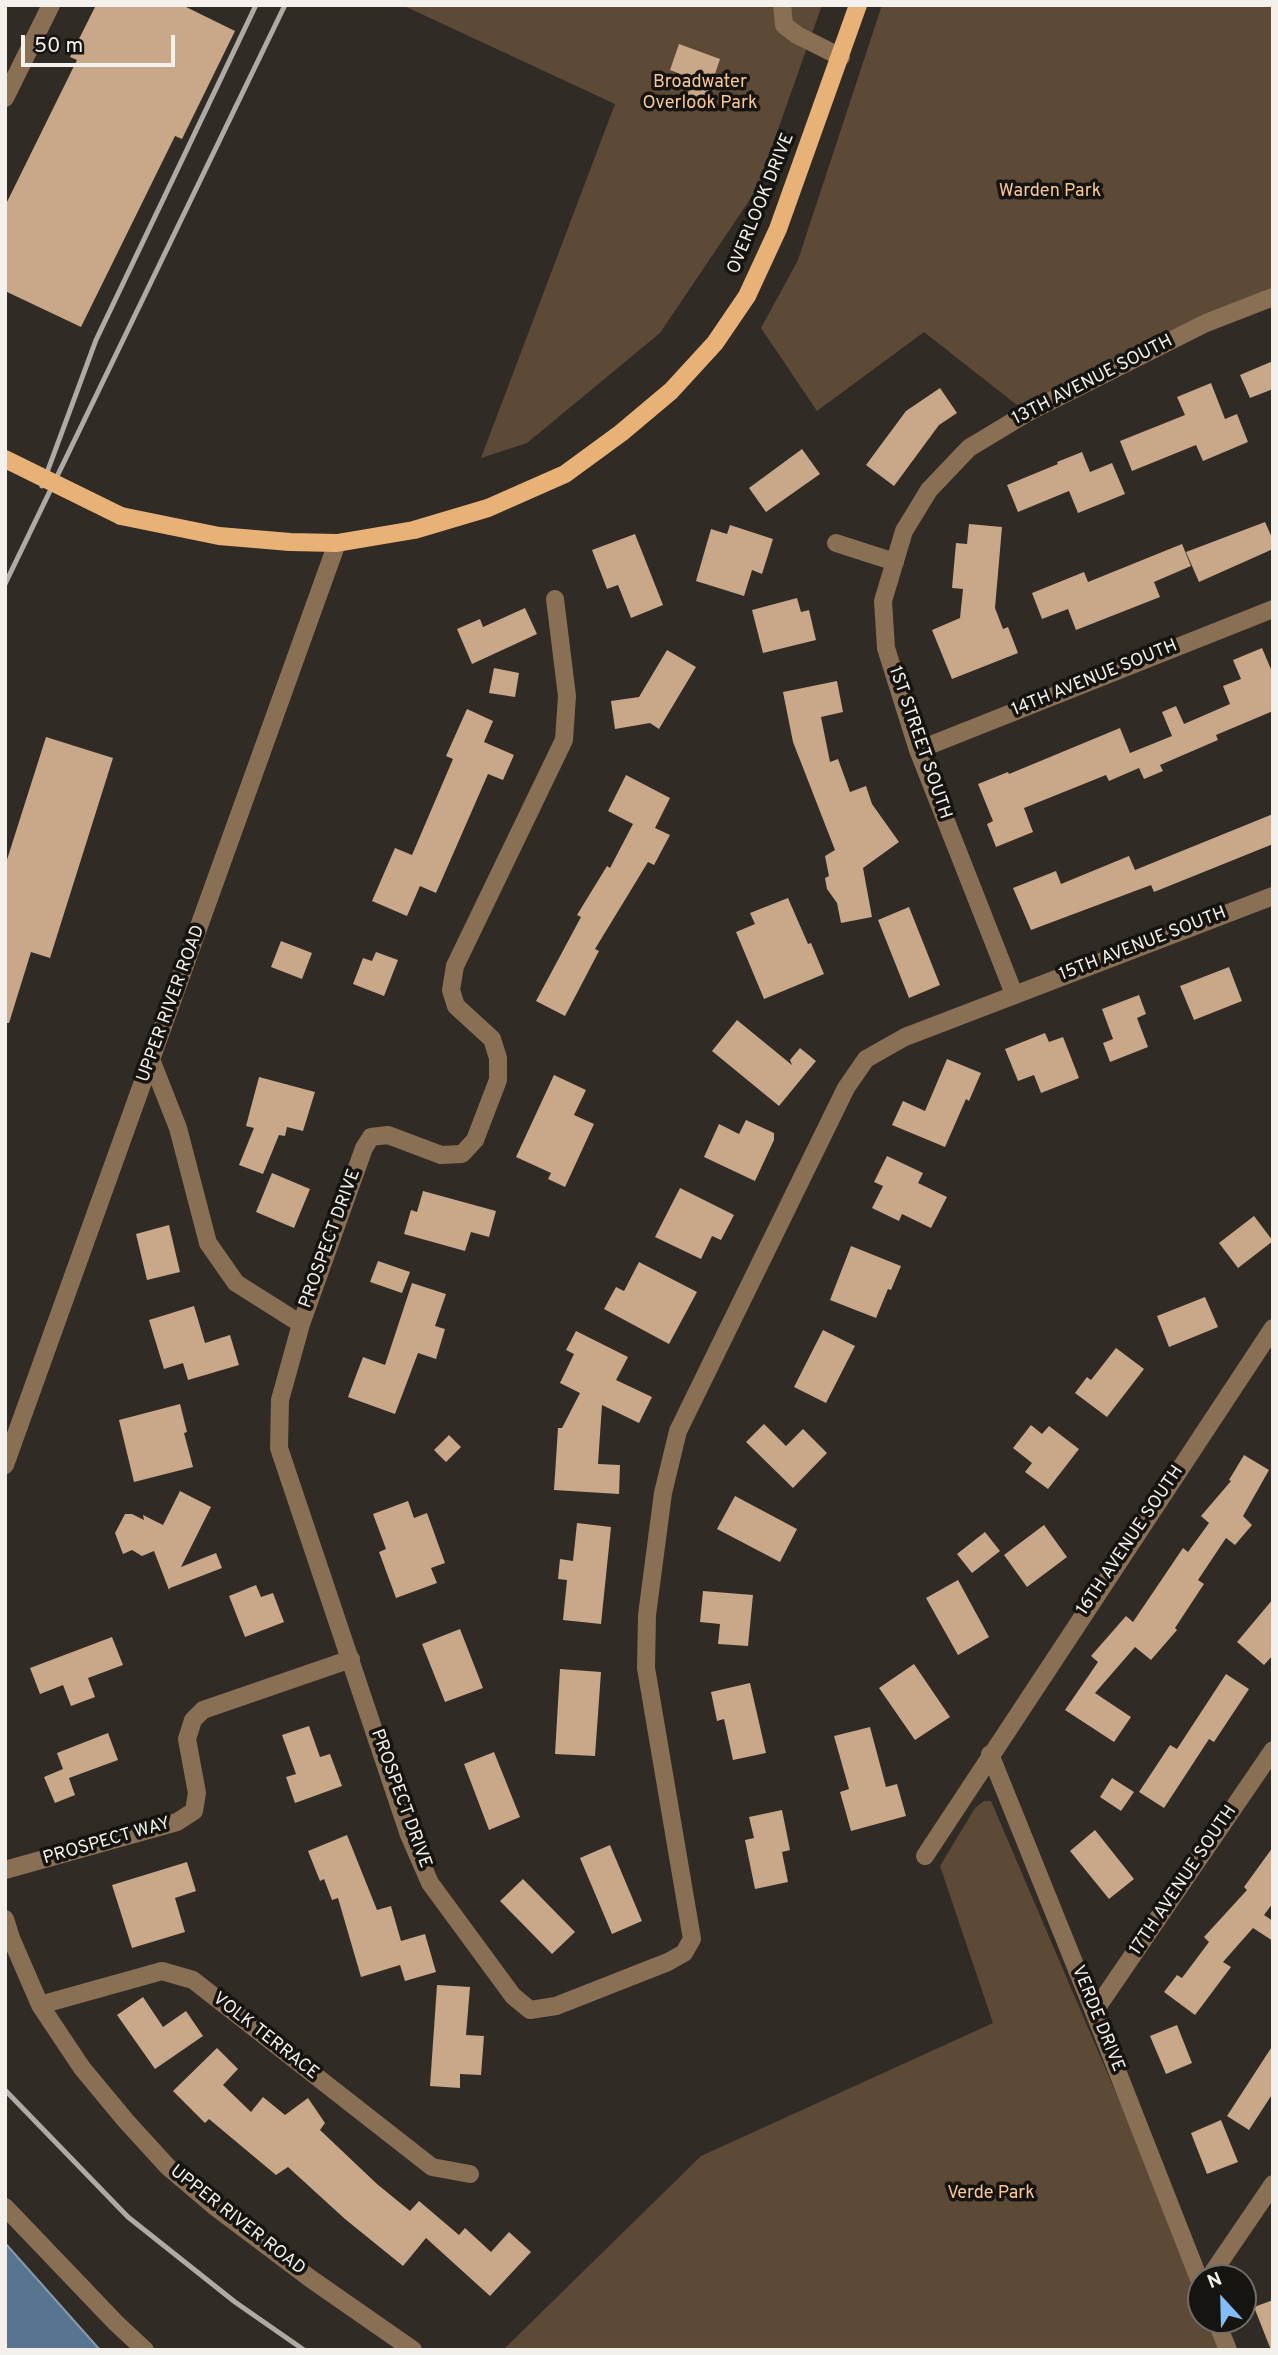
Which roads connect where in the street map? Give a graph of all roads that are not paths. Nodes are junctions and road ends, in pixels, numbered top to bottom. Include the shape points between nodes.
1 (51, 5) edge
2 (782, 5) edge
3 (859, 5) edge
4 (841, 57) junction
5 (5, 98) edge
6 (1273, 297) edge
7 (5, 459) edge
8 (929, 490) joint
9 (337, 543) junction
10 (836, 543) dead end
11 (895, 562) junction
12 (555, 599) dead end
13 (1273, 609) edge
14 (918, 750) junction
15 (1273, 896) edge
16 (1014, 994) junction
17 (152, 1062) junction
18 (301, 1324) junction
19 (1273, 1328) edge
20 (5, 1465) edge
21 (351, 1659) junction
22 (1273, 1750) edge
23 (990, 1754) junction
24 (925, 1856) dead end
25 (5, 1870) edge
26 (5, 1919) edge
27 (40, 2005) junction
28 (1094, 2012) junction
29 (470, 2174) dead end
30 (1273, 2184) edge
31 (5, 2207) edge
32 (1193, 2264) edge
33 (1219, 2264) edge
34 (145, 2350) edge
35 (414, 2350) edge

1 - 5 street
2 - 4 street via 784,25
3 - 4 main road, OVERLOOK DRIVE
4 - 9 main road, OVERLOOK DRIVE via 778,229 747,296 715,343 671,391 565,474 488,508 414,530
6 - 8 street, 13TH AVENUE SOUTH via 1206,323 1027,413 969,448
7 - 9 main road, OVERLOOK DRIVE, bridge via 121,516 219,536
8 - 11 street, 1ST STREET SOUTH via 904,531
9 - 17 street, UPPER RIVER ROAD
10 - 11 street
11 - 14 street, 1ST STREET SOUTH via 883,601 886,648
12 - 18 street, PROSPECT DRIVE via 567,696 564,740 455,966 451,990 456,1006 492,1039 498,1080 475,1140 462,1154 441,1155 388,1135 371,1138 363,1148
13 - 14 street, 14TH AVENUE SOUTH
14 - 16 street, 1ST STREET SOUTH
15 - 16 street, 15TH AVENUE SOUTH
16 - 21 street, PROSPECT DRIVE via 905,1037 866,1059 846,1088 678,1431 659,1520 647,1615 646,1668 691,1923 692,1939 684,1953 556,2006 530,2010 513,1996 430,1883
17 - 18 street via 178,1128 208,1243 236,1283
17 - 20 street, UPPER RIVER ROAD
18 - 21 street, PROSPECT DRIVE via 279,1400 279,1448
19 - 23 street, 16TH AVENUE SOUTH
21 - 25 street, PROSPECT WAY via 203,1710 193,1720 187,1739 197,1793 194,1811 177,1822
22 - 28 street, 17TH AVENUE SOUTH
23 - 24 street, 16TH AVENUE SOUTH
23 - 28 street, VERDE DRIVE
26 - 27 street, UPPER RIVER ROAD
27 - 29 street, VOLK TERRACE via 162,1970 193,1980 432,2167
27 - 35 street, UPPER RIVER ROAD via 82,2068 168,2167 257,2238
28 - 32 street, VERDE DRIVE
30 - 33 street
31 - 34 street

